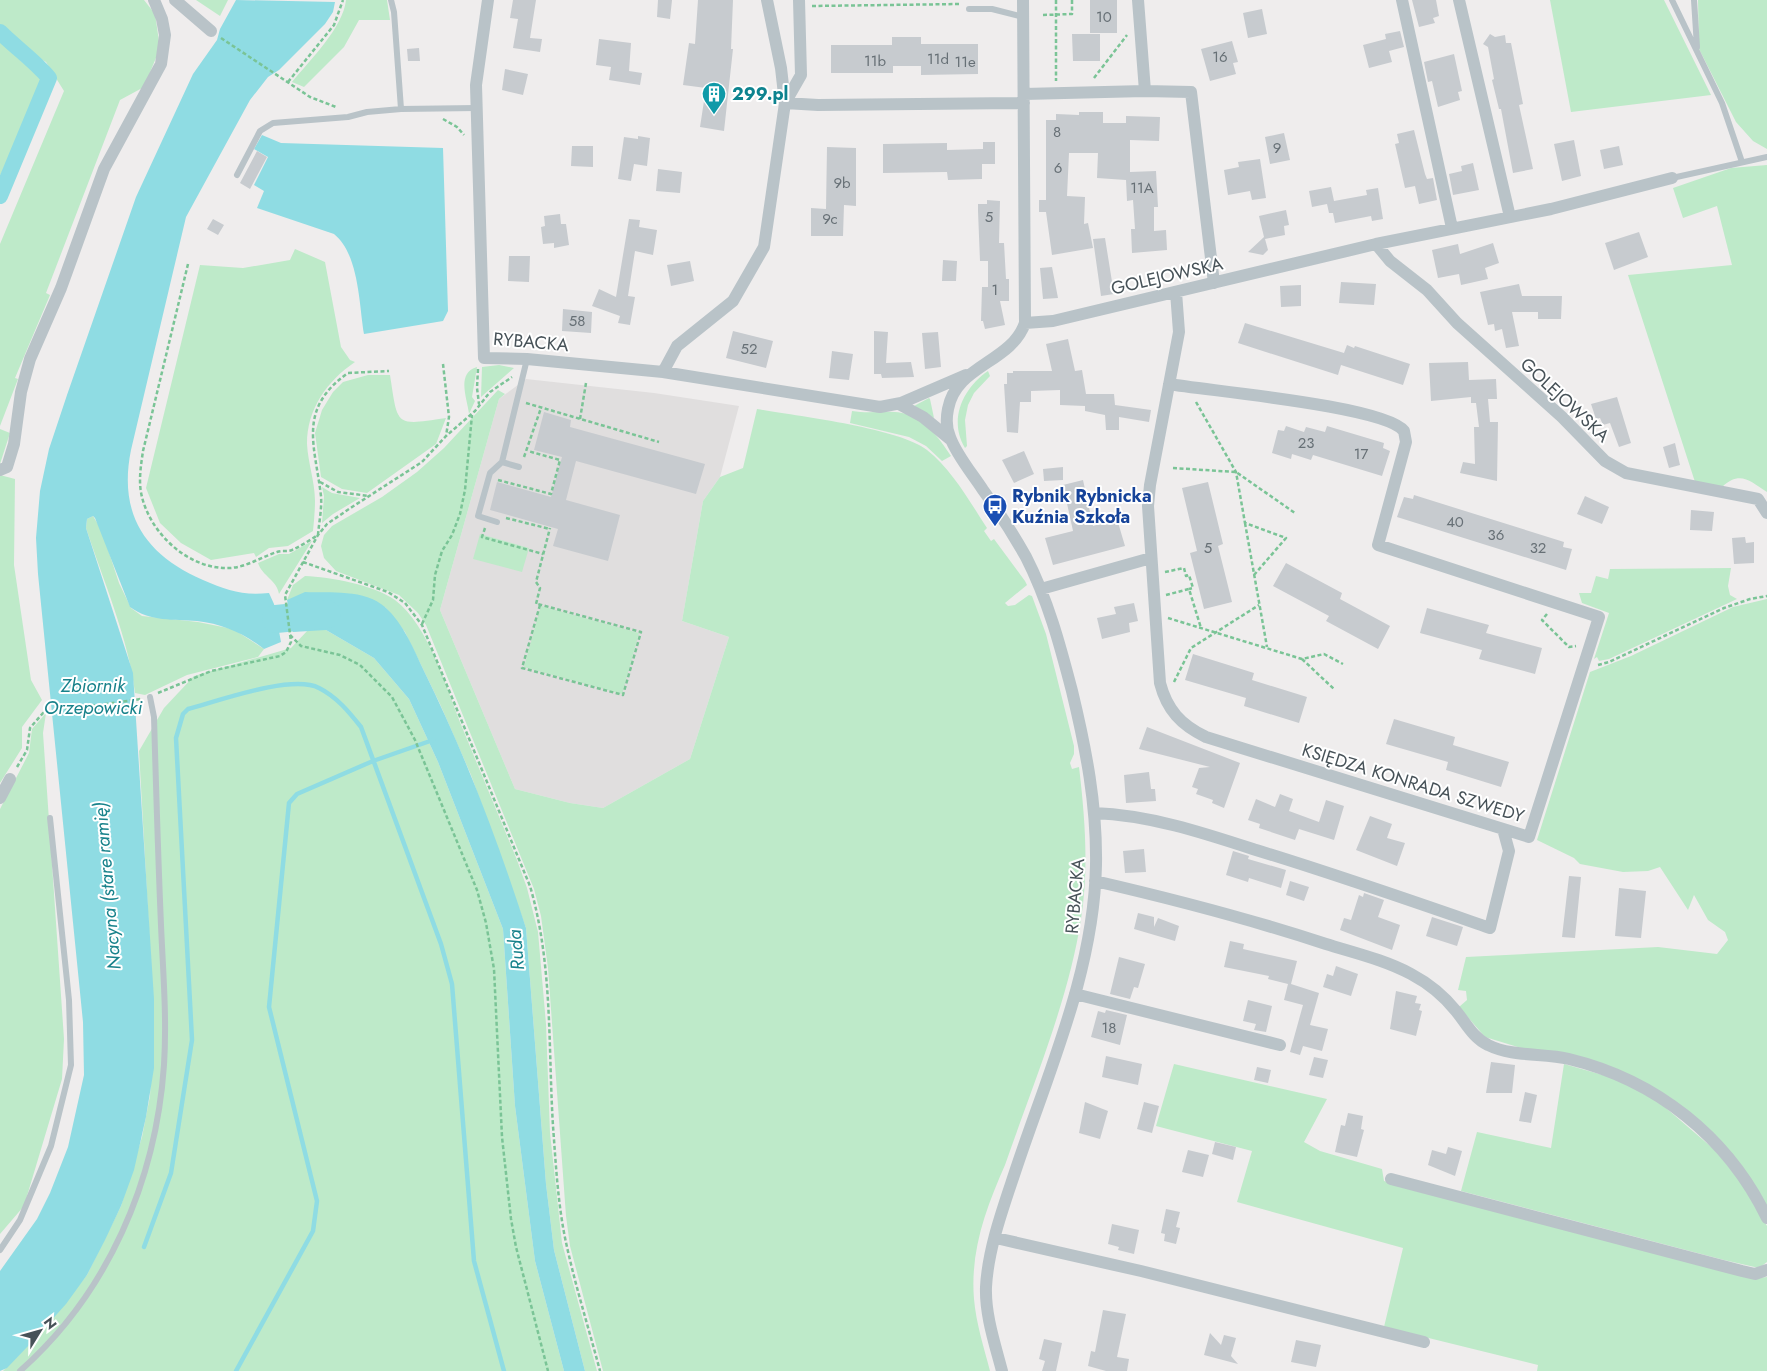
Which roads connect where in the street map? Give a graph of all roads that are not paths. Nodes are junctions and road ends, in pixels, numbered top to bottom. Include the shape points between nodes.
1 (154, 0) edge
2 (176, 0) edge
3 (392, 0) edge
4 (488, 0) edge
5 (767, 0) edge
6 (1023, 0) edge
7 (1138, 0) edge
8 (1402, 0) edge
9 (1459, 0) edge
10 (1672, 0) edge
11 (1694, 0) edge
12 (799, 3) edge
13 (968, 9) dead end
14 (1023, 16) junction
15 (211, 31) road end
16 (1697, 53) junction
17 (1145, 91) junction
18 (1024, 99) junction
19 (785, 103) junction
20 (476, 108) junction
21 (401, 109) junction
22 (1767, 157) edge
23 (1742, 162) junction
24 (237, 175) dead end
25 (1672, 178) joint
26 (1510, 218) junction
27 (1452, 228) junction
28 (1376, 244) junction
29 (1214, 283) junction
30 (1176, 292) junction
31 (1024, 323) junction
32 (527, 359) junction
33 (663, 372) junction
34 (968, 374) junction
35 (1169, 384) junction
36 (899, 404) junction
37 (950, 439) junction
38 (502, 462) junction
39 (519, 466) dead end
40 (0, 470) edge
41 (1767, 513) edge
42 (497, 522) dead end
43 (1151, 558) junction
44 (1041, 589) junction
45 (150, 697) road end
46 (10, 779) road end
47 (0, 798) edge
48 (1094, 813) junction
49 (50, 818) dead end
50 (1503, 829) junction
51 (1096, 880) junction
52 (1076, 994) junction
53 (1280, 1045) dead end
54 (1390, 1179) dead end
55 (1767, 1218) edge
56 (996, 1238) junction
57 (0, 1250) edge
58 (1767, 1270) edge
59 (1424, 1342) dead end
60 (20, 1371) edge
61 (1002, 1371) edge

1 - 40 street via 165,35 161,64 104,169 61,288 30,358 21,392 12,455 7,467
2 - 15 street
3 - 21 lane
4 - 20 street, RYBACKA
5 - 19 street
6 - 14 street
7 - 17 street
8 - 27 street
9 - 26 street
10 - 16 lane
11 - 16 lane
12 - 19 street via 801,75
13 - 14 lane via 992,9
14 - 18 street
16 - 23 lane via 1722,103
17 - 18 street
17 - 29 street via 1191,92
18 - 19 street via 818,105
18 - 31 street
19 - 33 street via 764,247 733,301 678,346
20 - 21 lane
20 - 32 street, RYBACKA via 484,358
21 - 24 lane via 272,123 260,131
22 - 23 lane, GOLEJOWSKA
23 - 25 lane, GOLEJOWSKA
25 - 26 street, GOLEJOWSKA
26 - 27 street, GOLEJOWSKA
27 - 28 street, GOLEJOWSKA
28 - 29 street, GOLEJOWSKA
28 - 41 street, GOLEJOWSKA via 1390,261 1427,290 1457,323 1562,417 1611,466 1626,473 1758,499
29 - 30 street, GOLEJOWSKA
30 - 31 street, GOLEJOWSKA via 1042,323
30 - 35 street, KSIĘDZA KONRADA SZWEDY via 1179,332
31 - 34 street via 1018,337 1008,347
32 - 33 street, RYBACKA
32 - 38 lane
33 - 36 street, RYBACKA via 859,405
34 - 36 street, RYBACKA
34 - 37 street, RYBACKA via 960,382 948,406 946,421
35 - 43 street, KSIĘDZA KONRADA SZWEDY via 1150,484
35 - 50 street, KSIĘDZA KONRADA SZWEDY via 1330,405 1401,426 1406,442 1378,545 1599,617 1529,837
36 - 37 street, RYBACKA via 923,417
37 - 44 street, RYBACKA via 1012,532
38 - 39 lane
38 - 42 lane via 490,473 478,516
43 - 44 street
43 - 50 street, KSIĘDZA KONRADA SZWEDY via 1160,683 1170,710 1180,722 1206,737
44 - 48 street, RYBACKA via 1056,629 1075,705 1088,761
45 - 60 lane via 154,718 165,1012 164,1065 157,1122 138,1194 106,1268 72,1317
46 - 47 street
48 - 50 street via 1183,827 1490,928 1509,851
48 - 51 street, RYBACKA
49 - 57 lane via 69,1000 71,1066 51,1146 20,1220
51 - 52 street, RYBACKA via 1089,940
51 - 55 street via 1268,924 1396,966 1436,991 1486,1045 1586,1064 1648,1088 1669,1101 1716,1143 1748,1185
52 - 53 street
52 - 56 street, RYBACKA
54 - 58 street via 1742,1272 1755,1274
56 - 59 street
56 - 61 street, RYBACKA via 987,1273 986,1302

